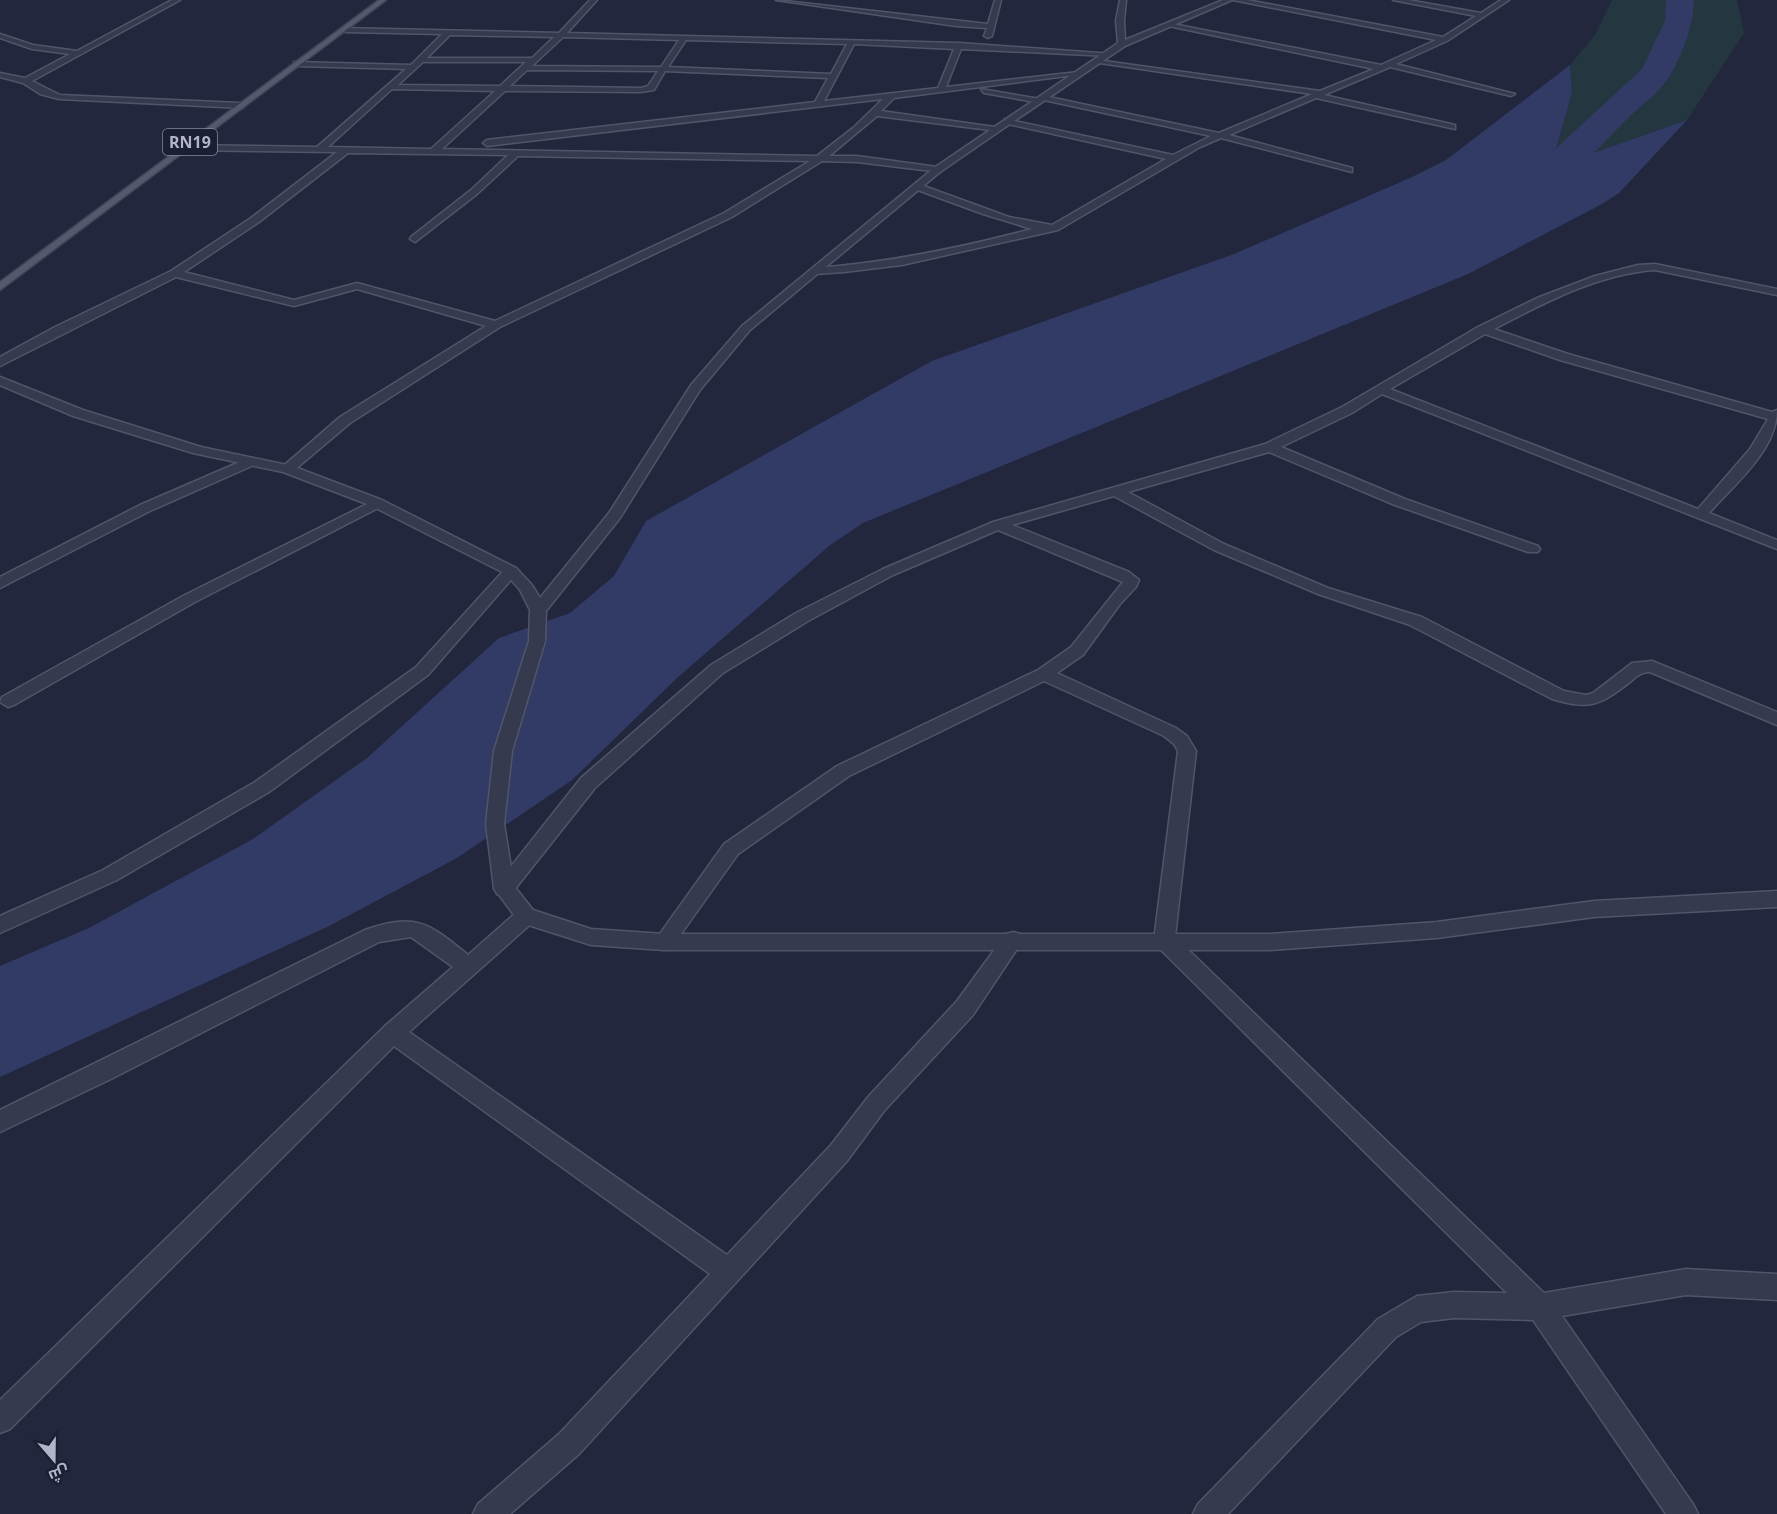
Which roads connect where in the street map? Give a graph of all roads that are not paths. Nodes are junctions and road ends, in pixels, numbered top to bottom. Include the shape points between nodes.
1 (177, 0) edge
2 (383, 0) edge
3 (594, 0) edge
4 (779, 0) edge
5 (998, 0) edge
6 (1123, 0) edge
7 (1228, 0) edge
8 (1236, 0) edge
9 (1396, 0) edge
10 (1506, 0) edge
11 (1482, 15) junction
12 (1168, 25) junction
13 (991, 26) junction
14 (345, 30) junction
15 (449, 31) junction
16 (563, 33) junction
17 (0, 36) edge
18 (685, 37) junction
19 (1443, 39) junction
20 (852, 42) junction
21 (1122, 44) junction
22 (959, 45) junction
23 (985, 46) junction
24 (78, 53) junction
25 (1108, 54) junction
26 (421, 60) junction
27 (533, 60) junction
28 (1097, 62) junction
29 (297, 64) junction
30 (412, 67) junction
31 (1386, 67) junction
32 (524, 68) junction
33 (663, 69) junction
34 (1078, 74) junction
35 (0, 75) edge
36 (833, 76) junction
37 (26, 81) junction
38 (391, 87) junction
39 (504, 87) junction
40 (965, 87) junction
41 (941, 90) junction
42 (1318, 94) junction
43 (1511, 94) dead end
44 (892, 95) junction
45 (1042, 100) junction
46 (819, 103) junction
47 (240, 106) junction
48 (877, 113) junction
49 (1008, 121) junction
50 (1452, 127) dead end
51 (998, 128) junction
52 (1219, 135) junction
53 (184, 147) junction
54 (320, 149) junction
55 (346, 150) junction
56 (434, 151) junction
57 (454, 152) junction
58 (516, 153) junction
59 (819, 158) junction
60 (1173, 158) junction
61 (937, 170) junction
62 (1349, 170) dead end
63 (918, 187) junction
64 (1046, 228) junction
65 (416, 239) dead end
66 (814, 271) junction
67 (175, 273) junction
68 (0, 287) edge
69 (1777, 292) edge
70 (496, 325) junction
71 (1482, 329) junction
72 (0, 362) edge
73 (0, 381) edge
74 (1382, 390) junction
75 (1776, 416) edge
76 (1270, 447) junction
77 (249, 462) junction
78 (287, 469) junction
79 (1113, 490) junction
80 (377, 503) junction
81 (1701, 514) junction
82 (998, 525) junction
83 (1777, 545) edge
84 (1533, 549) dead end
85 (511, 571) junction
86 (0, 583) edge
87 (538, 610) junction
88 (1044, 674) junction
89 (8, 701) dead end
90 (1777, 719) edge
91 (504, 888) junction
92 (1777, 899) edge
93 (526, 916) junction
94 (0, 925) edge
95 (1013, 940) junction
96 (1164, 940) junction
97 (664, 942) junction
98 (468, 967) junction
99 (393, 1033) junction
100 (0, 1121) edge
101 (729, 1272) junction
102 (1777, 1287) edge
103 (1540, 1307) junction
104 (0, 1419) edge
105 (488, 1514) edge
106 (1208, 1514) edge
107 (1683, 1514) edge

1 - 24 street
2 - 14 main road, RN19
3 - 16 street
4 - 13 street
5 - 13 street
6 - 21 street
7 - 12 street
8 - 19 street
9 - 11 street
10 - 11 street
11 - 19 street
12 - 21 street
12 - 31 street
13 - 23 street
14 - 15 street
14 - 29 main road, RN19
15 - 16 street
15 - 26 street
16 - 18 street
16 - 27 street
17 - 24 street via 32,48
18 - 20 street
18 - 33 street
19 - 31 street
20 - 22 street
20 - 36 street
21 - 25 street
22 - 23 street
22 - 41 street
23 - 25 street
24 - 37 street
25 - 28 street
26 - 27 street
26 - 30 street
27 - 32 street
28 - 34 street
28 - 42 street
29 - 30 street
29 - 47 main road, RN19
30 - 38 street
31 - 42 street
31 - 43 street
32 - 33 street
32 - 39 street
33 - 36 street
33 - 39 street via 651,88 641,90
34 - 40 street
34 - 45 street
35 - 37 street
36 - 46 street
37 - 47 street via 59,97
38 - 39 street
38 - 54 street
39 - 56 street
40 - 41 street
40 - 45 street
41 - 44 street
42 - 50 street
42 - 52 street
44 - 46 street
44 - 48 street
45 - 49 street
45 - 52 street
46 - 57 street via 492,142
47 - 53 main road, RN19
48 - 51 street
48 - 59 street
49 - 51 street
49 - 60 street
51 - 61 street
52 - 60 street
52 - 62 street
53 - 54 street
53 - 68 main road, RN19
54 - 55 street
55 - 56 street
55 - 67 street via 255,220
56 - 57 street
57 - 58 street
58 - 59 street
58 - 65 street
59 - 61 street
59 - 70 street via 728,215
60 - 64 street via 1062,226
61 - 63 street
63 - 64 street
63 - 66 street
64 - 66 street via 881,267
66 - 87 street via 723,352 695,388 615,515
67 - 70 street via 294,303 357,286
67 - 72 street
69 - 71 street via 1671,269 1638,268 1542,300
70 - 78 street via 345,420
71 - 74 street
71 - 75 street via 1564,357
73 - 77 street via 78,413
74 - 76 street
74 - 81 street
75 - 81 street via 1755,451
76 - 79 street
76 - 84 street via 1360,488
77 - 78 street
77 - 86 street via 145,508
78 - 80 street
79 - 82 street
79 - 90 street via 1277,573 1433,629 1558,695 1587,701 1599,698 1645,665
80 - 85 street
80 - 89 street via 189,599
81 - 83 street
82 - 88 street via 1131,580 1077,651
82 - 91 street via 888,572 802,617 717,669 588,783
85 - 87 street via 527,588
85 - 94 street via 422,671 262,787 110,875
87 - 91 street via 537,641 503,751 495,824
88 - 96 street via 1170,732 1187,751
88 - 97 street via 843,771 785,809 731,849
91 - 93 street
92 - 96 street via 1594,909 1437,930 1282,941
93 - 97 street via 591,936
93 - 98 street
95 - 96 street
95 - 97 street
95 - 101 street via 964,1008 884,1095 839,1153
96 - 103 street
98 - 99 street
98 - 100 street via 417,930 404,928 382,933 310,966 87,1082
99 - 101 street
99 - 104 street
101 - 105 street via 569,1444
102 - 103 street via 1686,1282
103 - 106 street via 1454,1305 1417,1309 1407,1315 1387,1328 1324,1390
103 - 107 street

